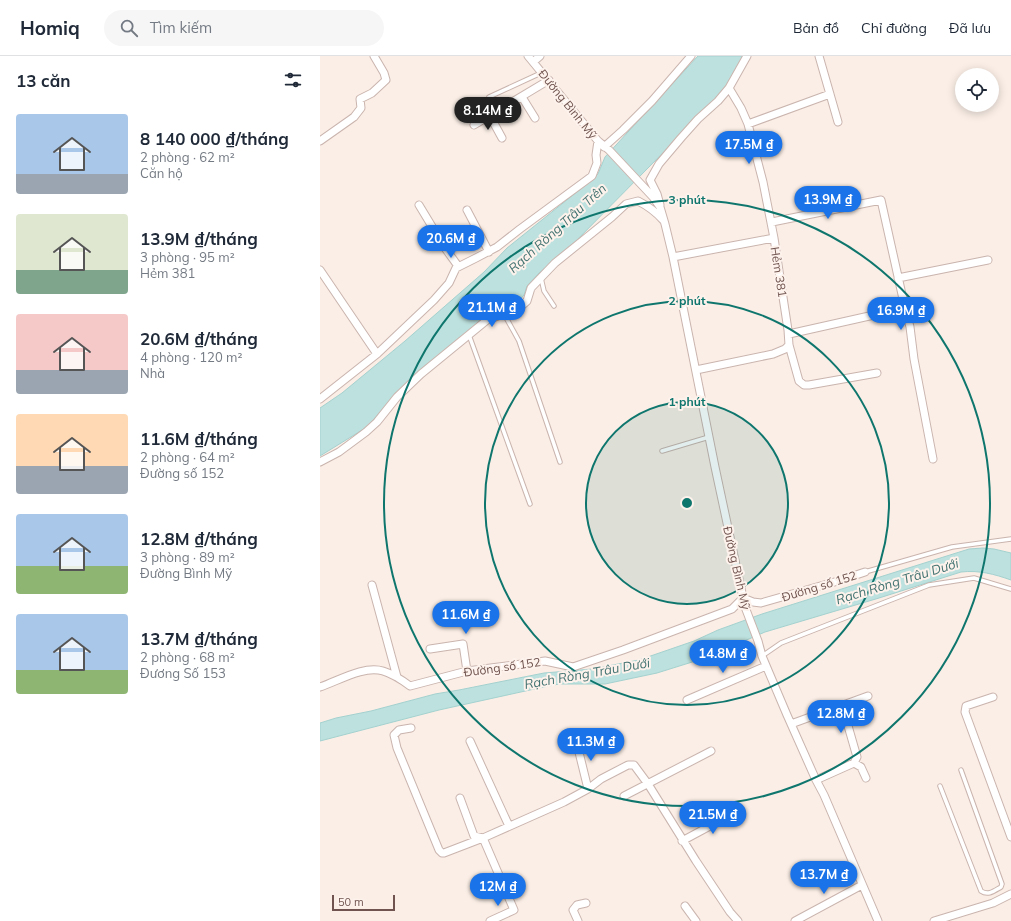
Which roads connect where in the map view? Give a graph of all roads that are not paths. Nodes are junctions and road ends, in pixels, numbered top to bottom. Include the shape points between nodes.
1 (374, 56) edge
2 (540, 56) edge
3 (691, 56) edge
4 (747, 56) edge
5 (818, 56) edge
6 (531, 59) edge
7 (542, 72) junction
8 (549, 80) junction
9 (729, 88) junction
10 (830, 94) junction
11 (489, 97) dead end
12 (522, 97) junction
13 (490, 116) junction
14 (535, 118) dead end
15 (838, 122) dead end
16 (748, 124) junction
17 (474, 125) dead end
18 (502, 138) dead end
19 (320, 141) edge
20 (598, 141) junction
21 (606, 148) junction
22 (419, 205) dead end
23 (660, 207) junction
24 (467, 210) dead end
25 (772, 222) junction
26 (666, 224) junction
27 (774, 238) junction
28 (489, 252) junction
29 (673, 257) junction
30 (988, 260) dead end
31 (458, 266) junction
32 (320, 270) edge
33 (541, 277) junction
34 (898, 278) junction
35 (554, 306) dead end
36 (905, 308) junction
37 (504, 314) junction
38 (788, 334) junction
39 (469, 335) junction
40 (789, 344) junction
41 (377, 354) junction
42 (696, 370) junction
43 (877, 373) dead end
44 (320, 399) edge
45 (709, 437) junction
46 (662, 451) dead end
47 (933, 459) dead end
48 (320, 462) edge
49 (560, 462) dead end
50 (530, 504) dead end
51 (1011, 539) edge
52 (865, 572) joint
53 (372, 586) dead end
54 (1011, 589) edge
55 (743, 598) junction
56 (430, 650) dead end
57 (762, 656) junction
58 (766, 666) junction
59 (467, 671) junction
60 (397, 677) junction
61 (320, 687) edge
62 (868, 696) dead end
63 (993, 696) dead end
64 (687, 700) dead end
65 (842, 706) junction
66 (791, 724) junction
67 (411, 728) dead end
68 (576, 740) dead end
69 (470, 741) dead end
70 (711, 751) dead end
71 (854, 763) junction
72 (961, 770) dead end
73 (866, 778) dead end
74 (816, 780) junction
75 (648, 784) junction
76 (940, 786) dead end
77 (588, 789) junction
78 (624, 796) dead end
79 (460, 798) dead end
80 (736, 812) dead end
81 (509, 826) junction
82 (1011, 837) edge
83 (483, 838) junction
84 (682, 841) junction
85 (862, 885) junction
86 (989, 893) junction
87 (1011, 894) edge
88 (586, 903) dead end
89 (993, 903) junction
90 (685, 906) dead end
91 (490, 921) edge
92 (578, 921) edge
93 (696, 921) edge
94 (738, 921) edge
95 (795, 921) edge
96 (878, 921) edge
97 (934, 921) edge

1 - 19 street via 386,80 372,93 360,99 361,108 354,117
2 - 6 street
3 - 21 street
4 - 9 street
5 - 10 street
6 - 7 street, Đường Bình Mỹ
7 - 8 street, Đường Bình Mỹ
7 - 11 lane
8 - 12 street
8 - 20 street, Đường Bình Mỹ
9 - 16 street, Hẻm 381
9 - 23 street via 659,164 650,180
10 - 15 street
10 - 16 street
12 - 13 street
12 - 14 street
13 - 17 street
13 - 18 street
16 - 25 street, Hẻm 381
20 - 21 street, Đường Bình Mỹ
20 - 28 street via 597,163 592,176
21 - 23 street, Đường Bình Mỹ
22 - 31 street
23 - 26 street, Đường Bình Mỹ
24 - 28 street
25 - 27 street, Hẻm 381
25 - 34 street via 881,200
26 - 29 street, Đường Bình Mỹ
26 - 33 street via 647,205 638,201 626,204
27 - 29 street
27 - 38 street, Hẻm 381
28 - 31 street
29 - 42 street, Đường Bình Mỹ
30 - 34 street
31 - 41 street via 449,284
32 - 41 street
33 - 35 lane via 544,291
33 - 37 street via 531,288 527,301 519,308
34 - 36 street
36 - 38 street
36 - 47 street
37 - 39 street via 487,320
37 - 49 lane via 519,342
38 - 40 street, Hẻm 381
39 - 48 street via 421,374 366,432 339,452
39 - 50 lane
40 - 42 street via 785,349 773,354
40 - 43 street, Hẻm 381 via 799,381 804,385
41 - 44 street
42 - 45 street, Đường Bình Mỹ
45 - 46 lane
45 - 55 street, Đường Bình Mỹ
51 - 52 lane via 952,547
52 - 55 street, Đường số 152 via 761,603
53 - 60 street
54 - 57 lane via 974,578 929,585 781,643
55 - 57 street, Đường Bình Mỹ
55 - 59 street, Đường số 152 via 732,609 573,667 545,661
56 - 59 street via 462,644
57 - 58 street, Đường Bình Mỹ
58 - 64 street
58 - 66 street, Đường Bình Mỹ
59 - 60 street, Đường số 152 via 410,686
60 - 61 street, Đường số 152 via 382,670 363,670
62 - 65 street
63 - 82 street via 968,705 965,712
65 - 66 street
65 - 71 street via 857,757
66 - 74 street, Đường Bình Mỹ
67 - 83 street via 399,730 394,735 439,850 444,853
68 - 77 street
69 - 81 street
70 - 75 street
71 - 73 street via 860,767
71 - 74 street
72 - 86 lane via 1002,884
74 - 85 street, Đường Bình Mỹ
75 - 77 street via 634,765 628,765
75 - 78 street
75 - 84 street
76 - 86 lane via 981,891
77 - 81 street
79 - 83 street via 474,836
80 - 84 street
81 - 83 street
83 - 91 street via 514,910
84 - 94 street
85 - 95 street
85 - 96 street, Đường Bình Mỹ
86 - 89 lane
87 - 89 street
88 - 92 street via 577,905 573,910
89 - 97 street
90 - 93 street

